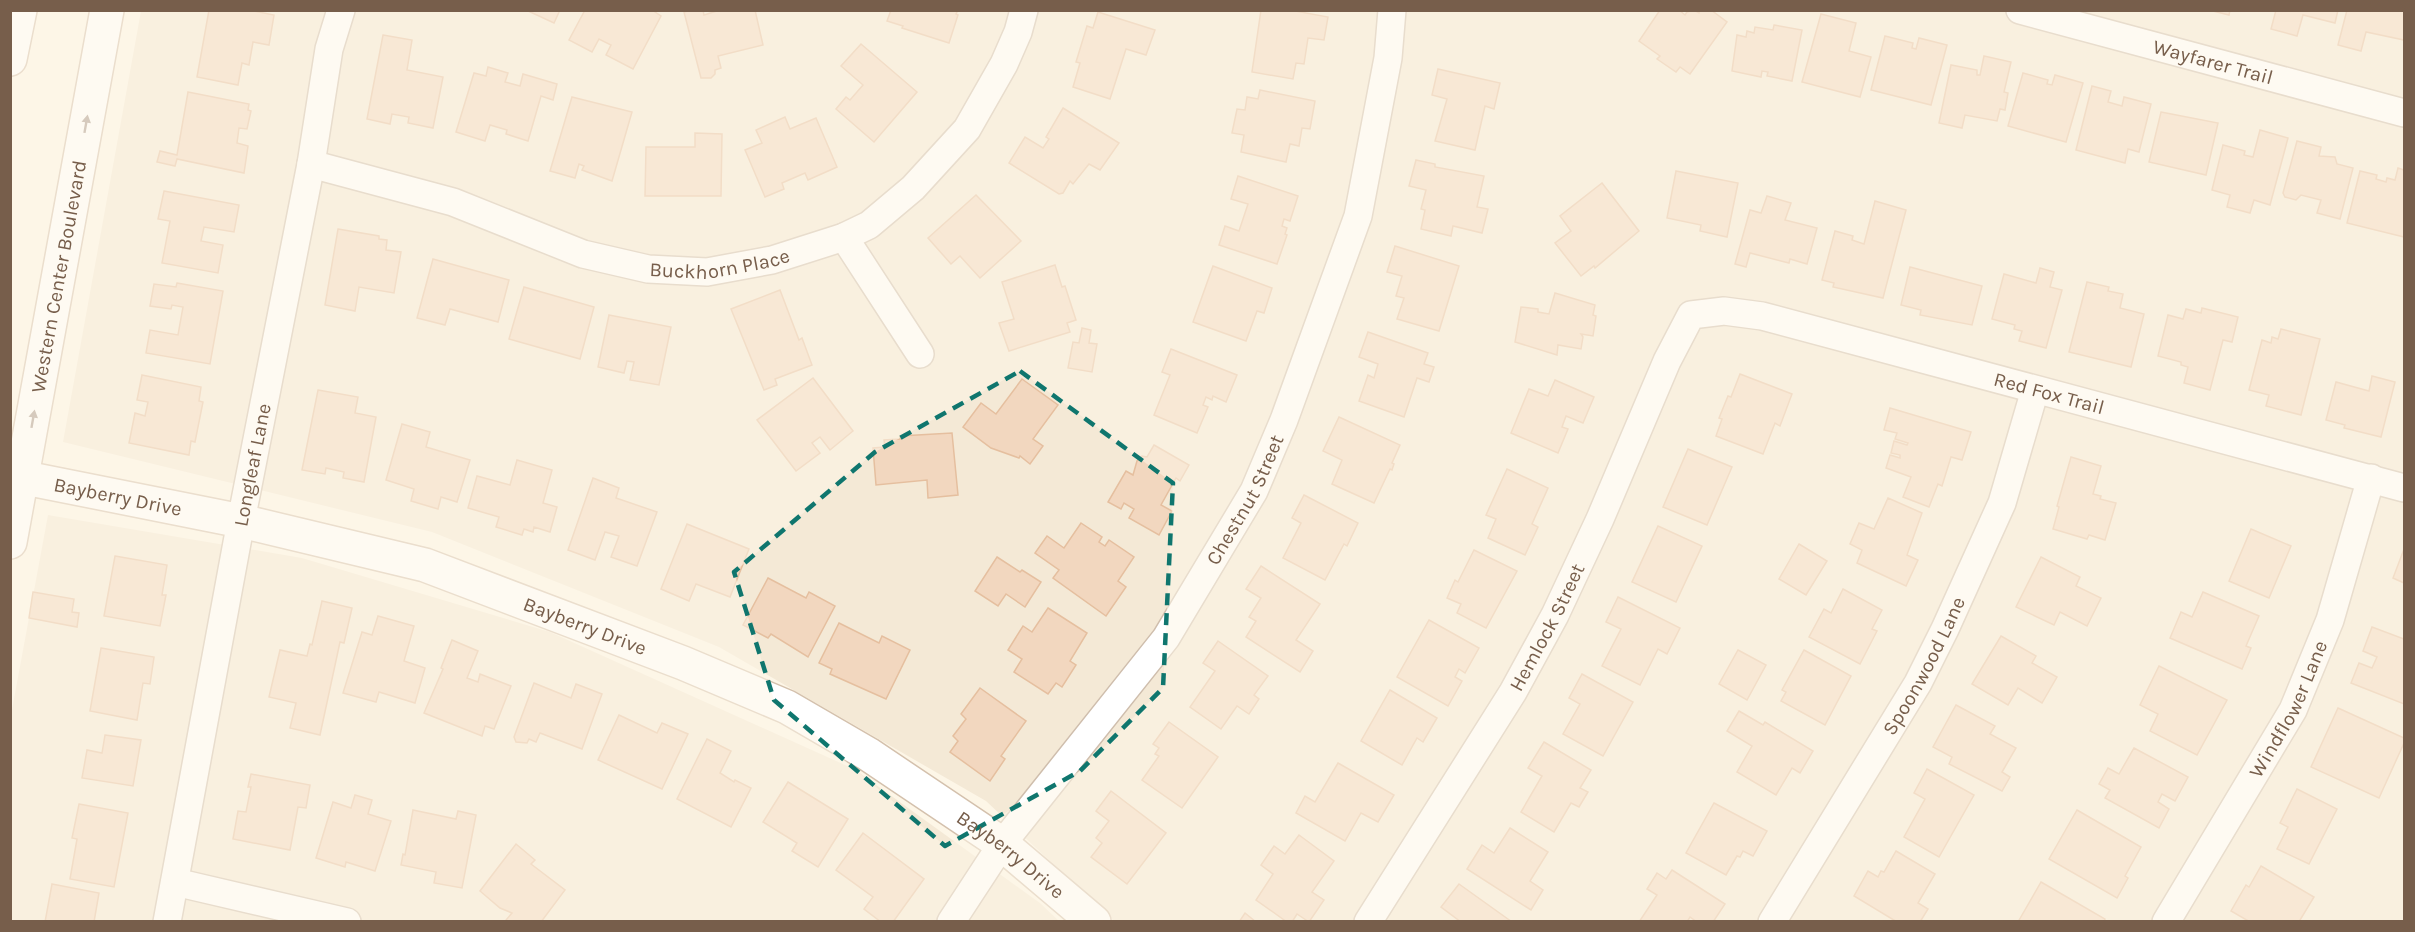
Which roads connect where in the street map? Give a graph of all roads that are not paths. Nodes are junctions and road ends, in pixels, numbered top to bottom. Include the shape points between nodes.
1 (20, 10) edge
2 (107, 10) edge
3 (341, 10) edge
4 (1024, 10) edge
5 (1392, 10) edge
6 (2020, 10) edge
7 (10, 59) edge
8 (2404, 113) edge
9 (311, 164) junction
10 (844, 237) junction
11 (1691, 315) joint
12 (920, 354) dead end
13 (2035, 390) junction
14 (17, 476) edge
15 (2371, 478) junction
16 (2404, 488) edge
17 (241, 521) junction
18 (10, 542) edge
19 (1002, 844) junction
20 (175, 882) junction
21 (167, 921) edge
22 (347, 921) edge
23 (951, 921) edge
24 (1094, 921) edge
25 (1368, 921) edge
26 (1772, 921) edge
27 (2166, 921) edge

1 - 7 street
14 -> 2 street, Western Center Boulevard
3 - 9 street, Longleaf Lane via 330,49
4 - 10 street, Buckhorn Place via 1004,64 967,129 914,188 869,225
5 - 19 street, Chestnut Street via 1388,57 1358,216 1254,491 1166,638
6 - 8 street, Wayfarer Trail
9 - 10 street, Buckhorn Place via 453,202 583,254 648,269 707,272 772,260
9 - 17 street, Longleaf Lane
10 - 12 street
11 - 13 street, Red Fox Trail via 1724,311 1762,316
11 - 25 street, Hemlock Street via 1555,615 1513,692
13 - 15 street, Red Fox Trail
13 - 26 street, Spoonwood Lane via 2002,503 1918,683
14 - 17 street, Bayberry Drive
14 - 18 street, Western Center Boulevard
15 - 16 street, Red Fox Trail
15 - 27 street, Windflower Lane via 2330,620 2293,710
17 - 19 street, Bayberry Drive via 425,565 694,667 787,707 858,748
17 - 20 street, Longleaf Lane
19 - 23 street, Chestnut Street
19 - 24 street, Bayberry Drive
20 - 21 street, Longleaf Lane
20 - 22 street

